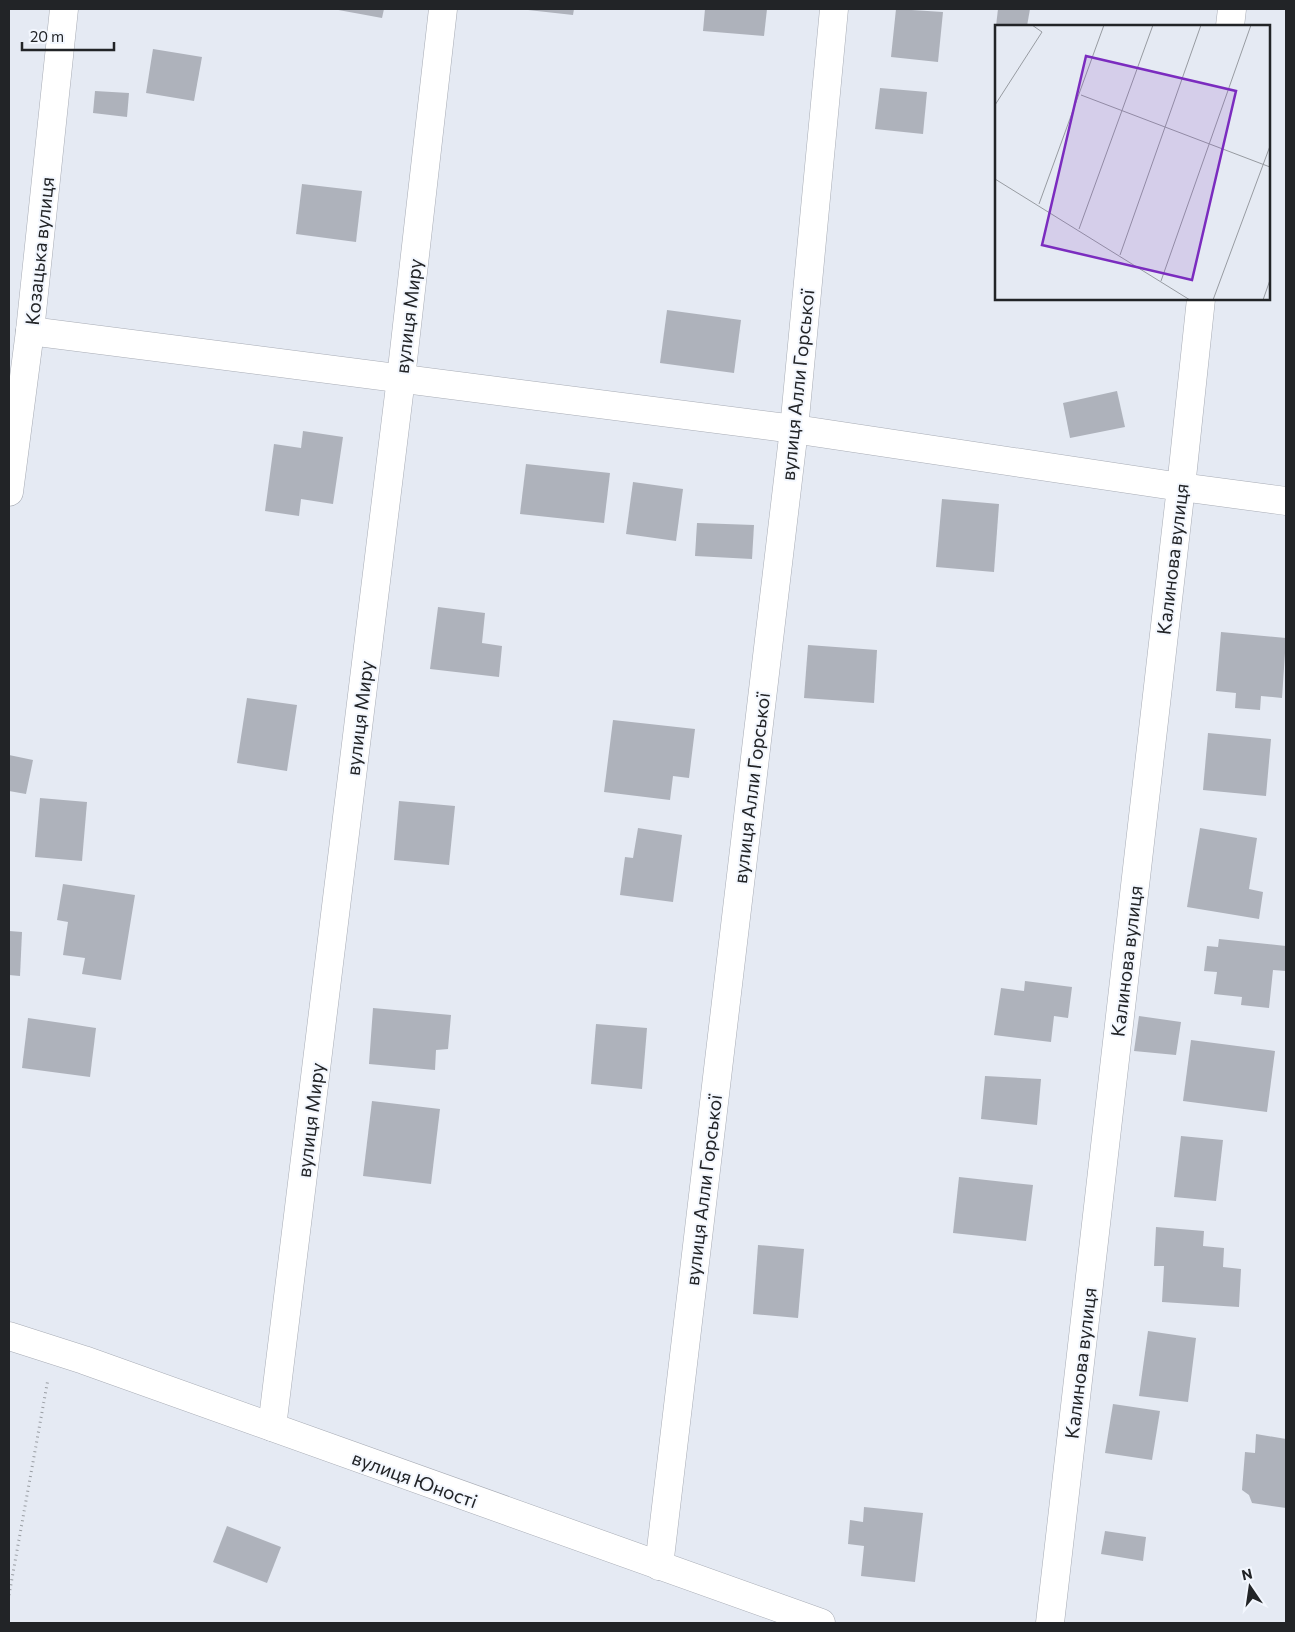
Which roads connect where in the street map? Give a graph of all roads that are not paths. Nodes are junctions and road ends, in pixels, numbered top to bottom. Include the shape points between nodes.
1 (64, 9) edge
2 (443, 9) edge
3 (834, 9) edge
4 (1232, 9) edge
5 (1230, 25) edge
6 (1201, 300) edge
7 (30, 331) junction
8 (401, 378) junction
9 (794, 429) junction
10 (1181, 487) junction
11 (9, 492) edge
12 (1286, 501) edge
13 (9, 1336) edge
14 (272, 1427) junction
15 (659, 1566) junction
16 (821, 1623) edge
17 (1050, 1623) edge

1 - 7 street, Козацька вулиця
2 - 8 street, вулиця Миру
3 - 9 street, вулиця Алли Горської
4 - 5 street
6 - 10 street, Калинова вулиця
7 - 8 street
7 - 11 street, Козацька вулиця
8 - 9 street
8 - 14 street, вулиця Миру
9 - 10 street
9 - 15 street, вулиця Алли Горської
10 - 12 street
10 - 17 street, Калинова вулиця
13 - 14 street, вулиця Юності
14 - 15 street, вулиця Юності
15 - 16 street, вулиця Юності

